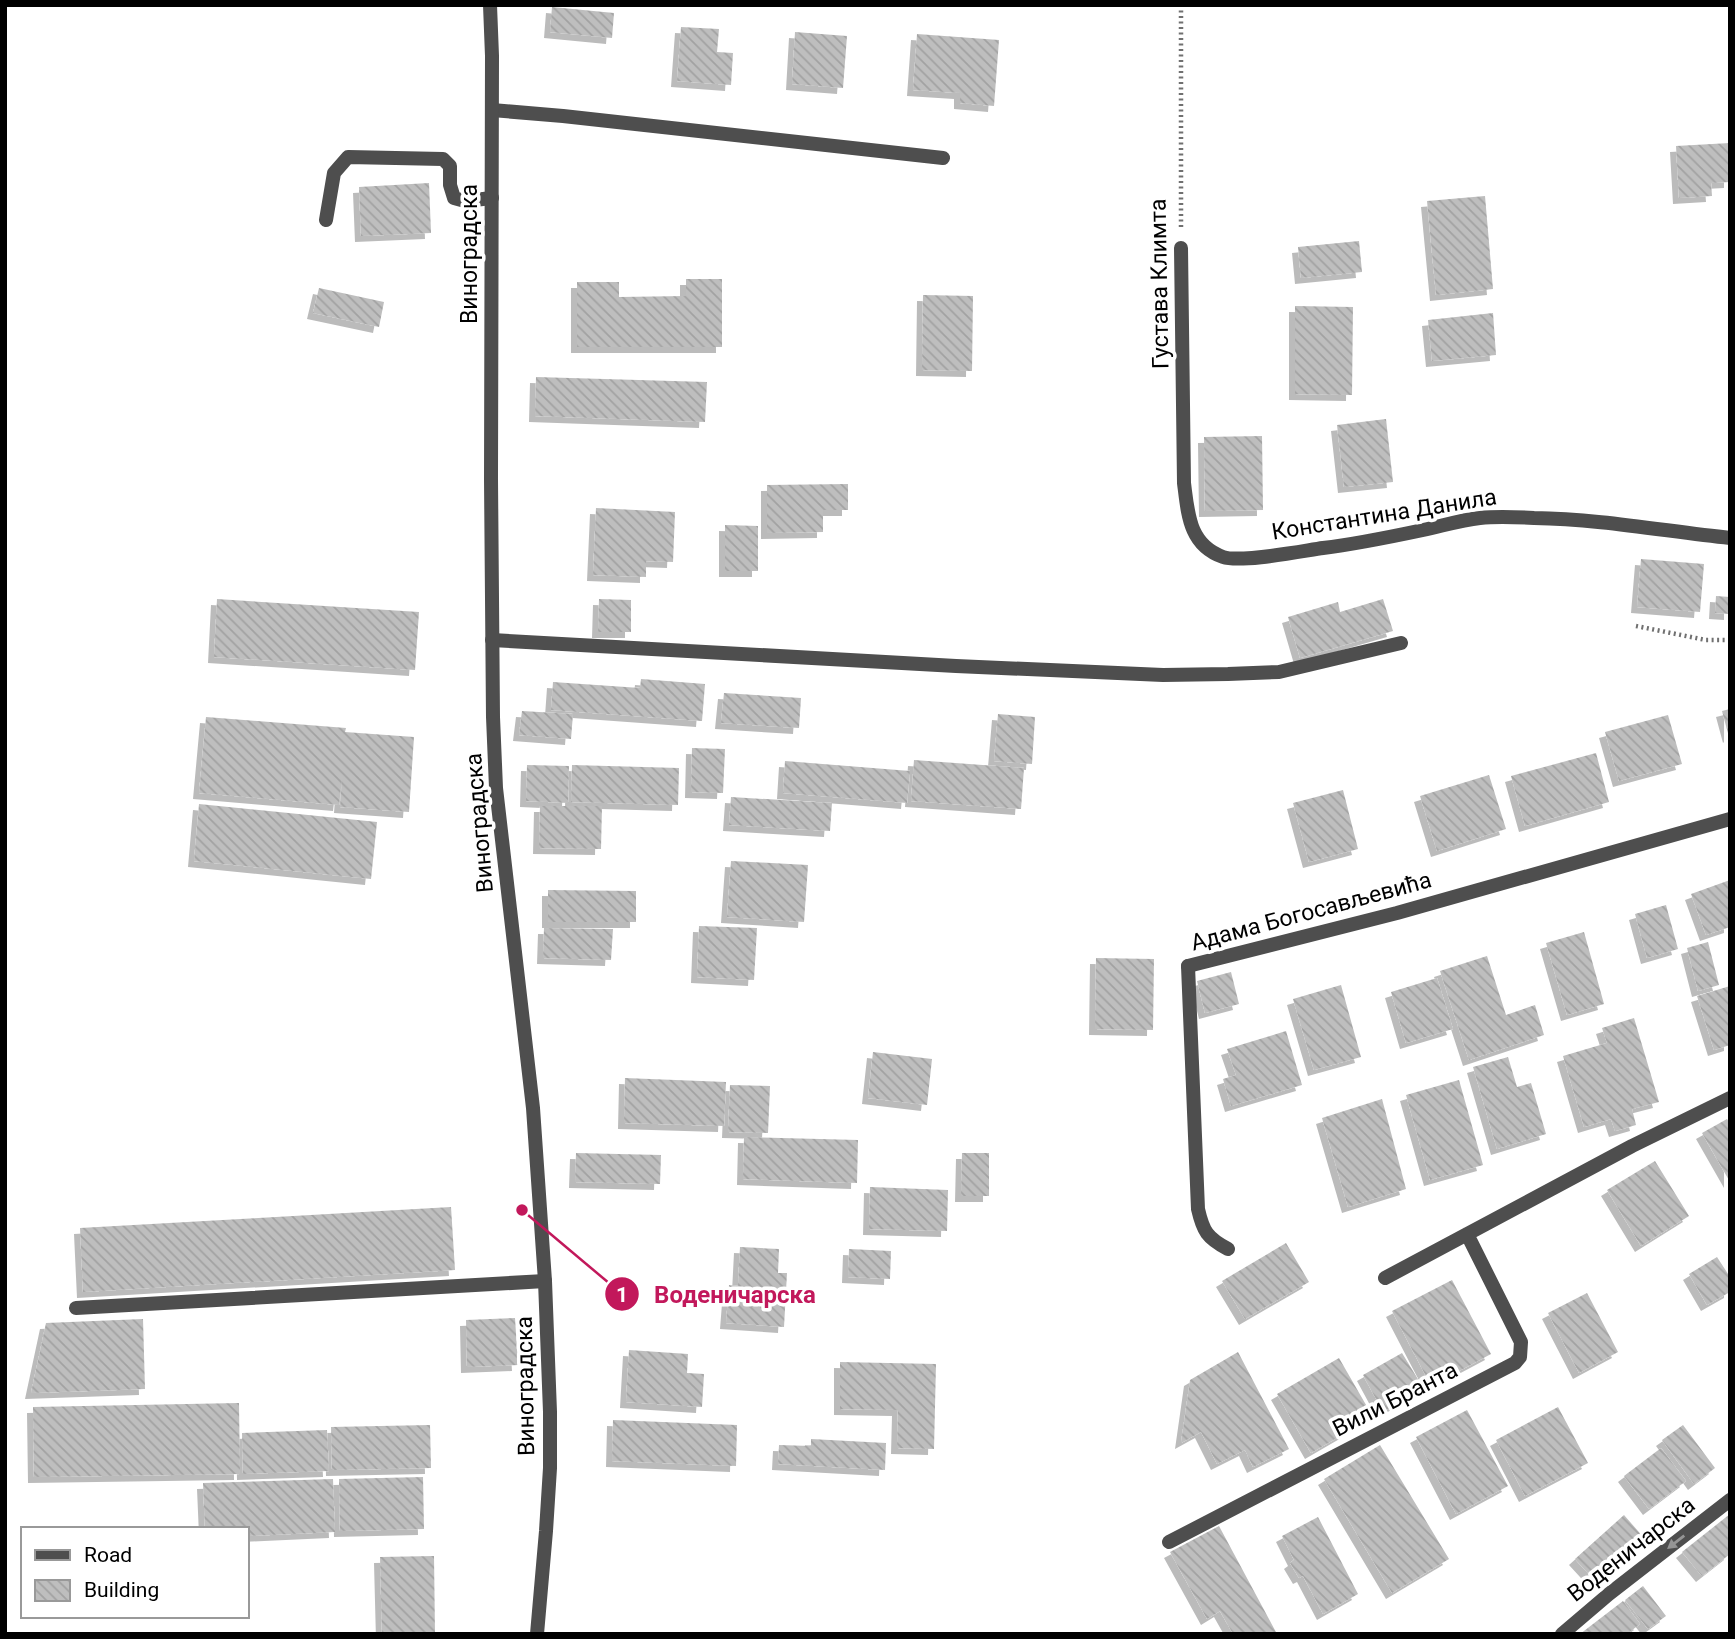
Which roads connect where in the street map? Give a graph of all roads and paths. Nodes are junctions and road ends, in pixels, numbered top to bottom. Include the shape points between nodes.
1 (490, 5) edge
2 (1181, 5) edge
3 (492, 110) junction
4 (943, 158) dead end
5 (492, 198) junction
6 (326, 220) dead end
7 (1181, 248) joint
8 (1730, 538) edge
9 (1214, 553) joint
10 (1636, 626) dead end
11 (492, 640) junction
12 (1730, 640) edge
13 (1401, 643) dead end
14 (1730, 819) edge
15 (1730, 1098) edge
16 (1467, 1234) junction
17 (1228, 1249) dead end
18 (1385, 1278) dead end
19 (545, 1281) junction
20 (76, 1308) dead end
21 (1730, 1500) edge
22 (1169, 1542) dead end
23 (537, 1634) edge
24 (1562, 1634) edge

1 - 3 street, Виноградска
2 - 7 path, Густава Климта
3 - 4 street
3 - 5 street, Виноградска
5 - 6 street via 454,198 450,166 443,159 348,157 334,173
5 - 11 street, Виноградска
7 - 9 street, Густава Климта via 1187,510 1196,537
8 - 9 street, Константина Данила via 1577,520 1499,517 1362,543 1248,558 1227,559
10 - 12 path via 1706,640
11 - 13 street via 1163,675 1279,672
11 - 19 street, Виноградска via 496,788 533,1108
14 - 17 street, Адама Богосављевића via 1397,913 1188,966 1198,1209 1202,1228
15 - 16 street
16 - 18 street
16 - 22 street, Вили Бранта via 1521,1342 1515,1363
19 - 20 street
19 - 23 street, Виноградска via 550,1468
21 -> 24 street, Воденичарска

